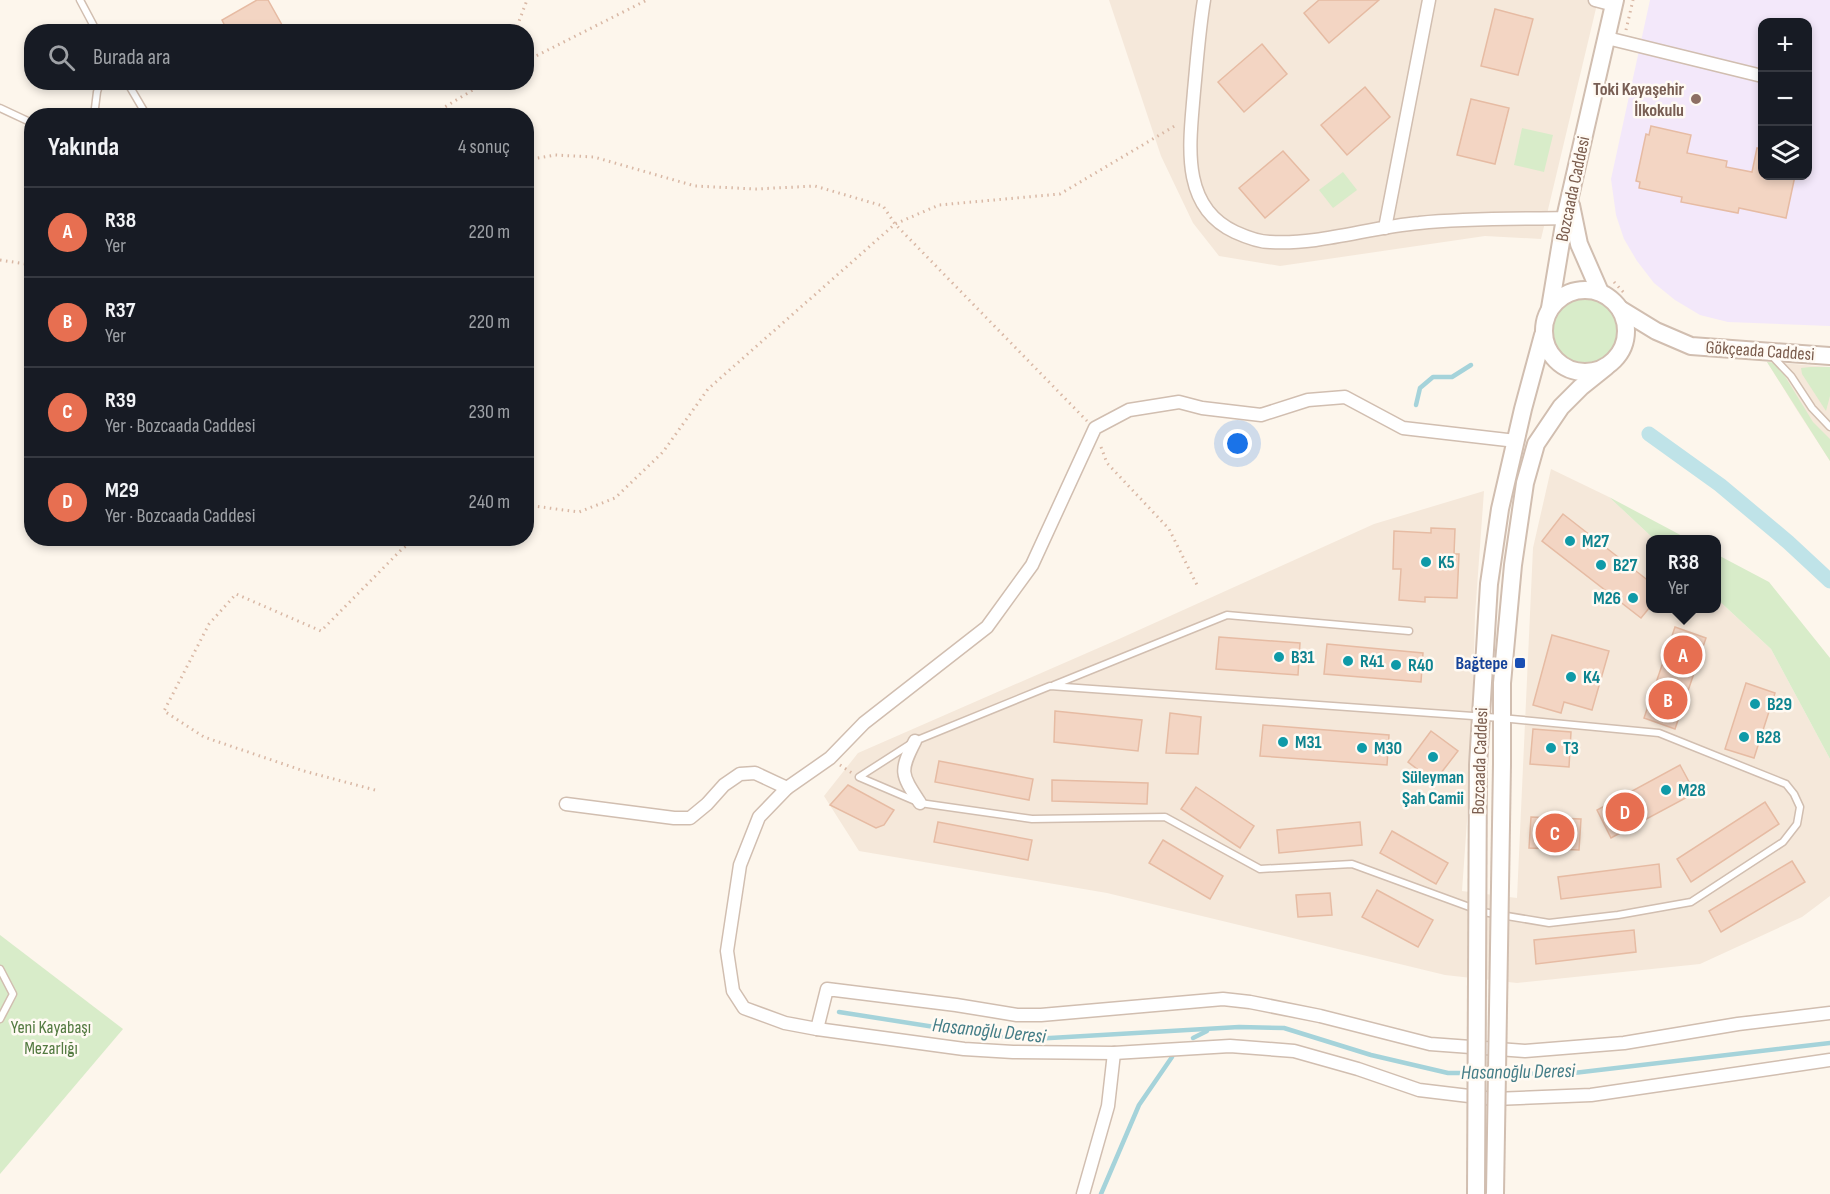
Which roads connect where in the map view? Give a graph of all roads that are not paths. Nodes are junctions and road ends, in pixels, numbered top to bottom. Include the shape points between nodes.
1 (80, 0) edge
2 (1204, 0) edge
3 (1429, 0) edge
4 (1595, 0) edge
5 (1615, 2) edge
6 (94, 24) edge
7 (1615, 40) junction
8 (1758, 75) edge
9 (98, 90) edge
10 (132, 90) edge
11 (0, 108) edge
12 (95, 108) edge
13 (142, 108) edge
14 (24, 119) edge
15 (1568, 210) junction
16 (1385, 228) junction
17 (1600, 292) junction
18 (1626, 305) junction
19 (1550, 308) junction
20 (1543, 335) junction
21 (1768, 352) junction
22 (1830, 356) edge
23 (1606, 367) junction
24 (1830, 427) edge
25 (1516, 441) junction
26 (1409, 631) dead end
27 (1050, 686) junction
28 (1480, 718) junction
29 (1501, 718) junction
30 (915, 741) junction
31 (787, 788) junction
32 (920, 803) junction
33 (566, 804) dead end
34 (0, 969) edge
35 (1830, 1013) edge
36 (0, 1019) edge
37 (817, 1029) junction
38 (1114, 1053) junction
39 (1830, 1060) edge
40 (1083, 1194) edge
41 (1476, 1194) edge
42 (1495, 1194) edge

1 - 6 lane
2 - 16 street via 1198,33 1191,168 1199,197 1210,214 1242,236 1267,242 1294,242
3 - 16 street
4 - 5 street
5 - 7 street, Bozcaada Caddesi
7 - 8 street
7 - 15 street, Bozcaada Caddesi
9 - 12 lane
10 - 13 lane
11 - 14 lane
15 - 16 street
15 - 17 street
15 - 19 street, Bozcaada Caddesi
17 - 18 street
17 - 19 street via 1572,291 1559,297
18 - 21 street, Gökçeada Caddesi via 1656,331 1691,346
18 - 23 street via 1623,347
19 - 20 street
20 - 23 street via 1554,360 1566,368 1593,372
20 - 25 street, Bozcaada Caddesi
21 - 22 street, Gökçeada Caddesi
21 - 24 lane
23 - 29 street, Bozcaada Caddesi via 1561,407 1536,444 1525,483 1513,565
25 - 28 street, Bozcaada Caddesi via 1500,509 1490,584
25 - 31 street via 1403,428 1345,397 1308,400 1261,415 1179,402 1129,410 1095,428 1032,565 987,627 864,723 830,758
26 - 27 lane via 1227,615
27 - 28 lane
27 - 30 lane
28 - 29 lane
28 - 41 street, Bozcaada Caddesi, bridge
29 - 32 lane via 1659,733 1786,784 1800,807 1797,824 1783,842 1691,902 1549,923 1483,912 1352,864 1260,869 1165,817 1032,819
29 - 42 street, Bozcaada Caddesi, bridge
30 - 32 street via 903,771
30 - 32 lane via 859,777
31 - 33 street via 754,773 740,774 690,818
31 - 37 street via 759,817 740,865 727,951 733,991 744,1008 785,1023
34 - 36 lane via 13,994
35 - 37 street via 1624,1043 1526,1051 1431,1044 1293,1010 1223,999 1017,1015 827,989
37 - 38 street via 964,1049
38 - 39 street via 1230,1046 1294,1051 1419,1090 1494,1099 1591,1095
38 - 40 street via 1108,1106

